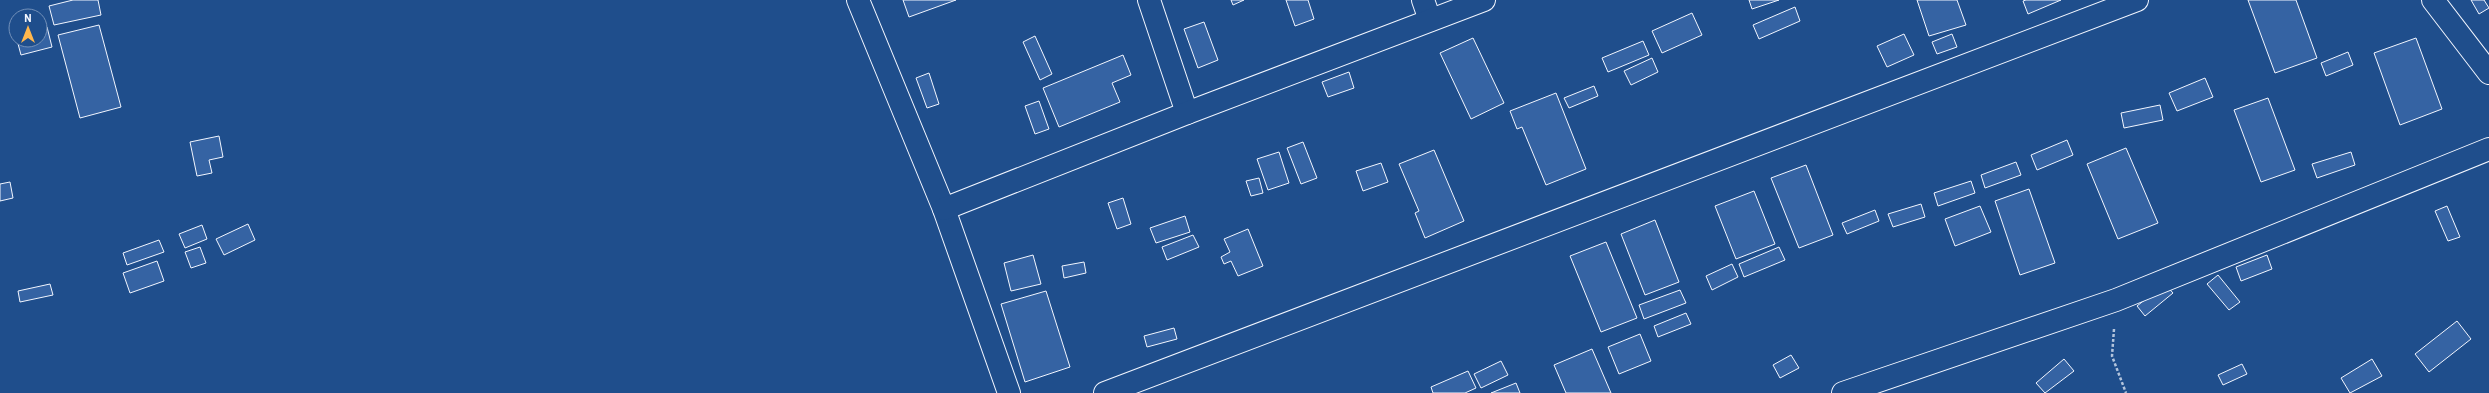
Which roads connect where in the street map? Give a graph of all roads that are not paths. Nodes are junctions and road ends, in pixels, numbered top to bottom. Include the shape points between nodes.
1 (858, 0) edge
2 (1149, 0) edge
3 (1423, 0) edge
4 (1484, 0) edge
5 (2137, 0) edge
6 (2433, 0) edge
7 (1430, 20) junction
8 (2489, 73) edge
9 (1186, 113) junction
10 (2489, 149) edge
11 (944, 209) junction
12 (1009, 393) edge
13 (1105, 393) edge
14 (1843, 393) edge

1 - 11 street
2 - 9 street
3 - 7 street
4 - 7 street
5 - 13 street
6 - 8 street
7 - 9 street
9 - 11 street
10 - 14 street via 2116,300
11 - 12 street

